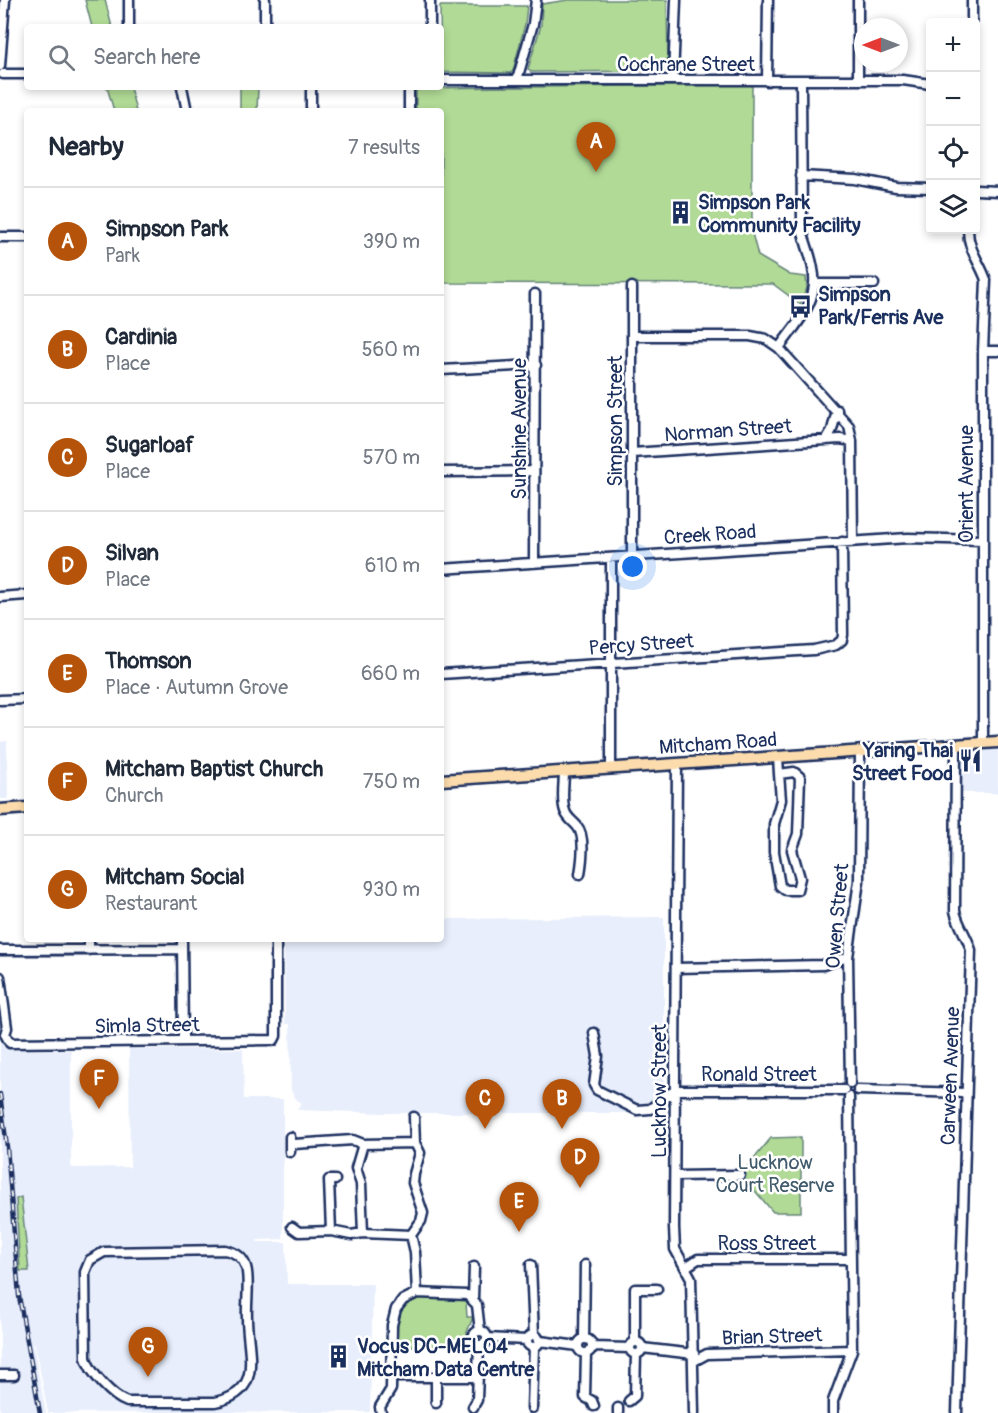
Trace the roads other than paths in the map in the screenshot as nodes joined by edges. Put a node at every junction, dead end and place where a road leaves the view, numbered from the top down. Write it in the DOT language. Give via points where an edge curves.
graph roads {
  1 [pos="5,0"];
  2 [pos="129,0"];
  3 [pos="265,0"];
  4 [pos="430,0"];
  5 [pos="536,0"];
  6 [pos="676,0"];
  7 [pos="768,0"];
  8 [pos="858,0"];
  9 [pos="972,0"];
  10 [pos="972,18"];
  11 [pos="129,24"];
  12 [pos="265,24"];
  13 [pos="430,24"];
  14 [pos="1,71"];
  15 [pos="24,74"];
  16 [pos="444,80"];
  17 [pos="517,80"];
  18 [pos="673,80"];
  19 [pos="858,80"];
  20 [pos="767,81"];
  21 [pos="801,81"];
  22 [pos="926,83"];
  23 [pos="183,90"];
  24 [pos="311,90"];
  25 [pos="409,90"];
  26 [pos="186,108"];
  27 [pos="311,108"];
  28 [pos="408,108"];
  29 [pos="801,176"];
  30 [pos="926,188"];
  31 [pos="980,190"];
  32 [pos="998,191"];
  33 [pos="968,234"];
  34 [pos="0,237"];
  35 [pos="24,237"];
  36 [pos="815,284"];
  37 [pos="874,284"];
  38 [pos="632,287"];
  39 [pos="535,294"];
  40 [pos="632,336"];
  41 [pos="779,348"];
  42 [pos="983,351"];
  43 [pos="998,351"];
  44 [pos="536,365"];
  45 [pos="444,370"];
  46 [pos="837,410"];
  47 [pos="826,440"];
  48 [pos="852,441"];
  49 [pos="632,453"];
  50 [pos="534,471"];
  51 [pos="444,472"];
  52 [pos="982,540"];
  53 [pos="853,541"];
  54 [pos="842,542"];
  55 [pos="632,556"];
  56 [pos="611,558"];
  57 [pos="534,563"];
  58 [pos="444,569"];
  59 [pos="24,595"];
  60 [pos="0,597"];
  61 [pos="611,663"];
  62 [pos="444,674"];
  63 [pos="24,699"];
  64 [pos="0,700"];
  65 [pos="998,742"];
  66 [pos="983,743"];
  67 [pos="956,745"];
  68 [pos="860,752"];
  69 [pos="778,757"];
  70 [pos="677,764"];
  71 [pos="611,769"];
  72 [pos="564,772"];
  73 [pos="779,774"];
  74 [pos="444,780"];
  75 [pos="24,808"];
  76 [pos="0,810"];
  77 [pos="580,874"];
  78 [pos="89,942"];
  79 [pos="182,942"];
  80 [pos="276,942"];
  81 [pos="0,950"];
  82 [pos="89,950"];
  83 [pos="182,950"];
  84 [pos="848,957"];
  85 [pos="676,968"];
  86 [pos="0,977"];
  87 [pos="6,1020"];
  88 [pos="594,1033"];
  89 [pos="183,1041"];
  90 [pos="20,1043"];
  91 [pos="675,1090"];
  92 [pos="848,1090"];
  93 [pos="966,1093"];
  94 [pos="414,1117"];
  95 [pos="415,1143"];
  96 [pos="294,1144"];
  97 [pos="363,1144"];
  98 [pos="740,1175"];
  99 [pos="675,1176"];
  100 [pos="335,1180"];
  101 [pos="292,1227"];
  102 [pos="331,1231"];
  103 [pos="363,1233"];
  104 [pos="411,1235"];
  105 [pos="851,1259"];
  106 [pos="531,1265"];
  107 [pos="585,1265"];
  108 [pos="686,1267"];
  109 [pos="474,1268"];
  110 [pos="657,1289"];
  111 [pos="417,1293"];
  112 [pos="472,1299"];
  113 [pos="480,1331"];
  114 [pos="487,1338"];
  115 [pos="534,1341"];
  116 [pos="581,1342"];
  117 [pos="479,1345"];
  118 [pos="636,1348"];
  119 [pos="589,1350"];
  120 [pos="852,1350"];
  121 [pos="694,1358"];
  122 [pos="14,1375"];
  123 [pos="0,1376"];
  124 [pos="393,1377"];
  125 [pos="436,1377"];
  126 [pos="477,1377"];
  127 [pos="629,1401"];
  128 [pos="188,1402"];
  129 [pos="436,1403"];
  130 [pos="594,1406"];
  131 [pos="473,1407"];
  132 [pos="532,1408"];
  133 [pos="380,1410"];
  134 [pos="189,1413"];
  135 [pos="694,1413"];
  136 [pos="833,1413"];
  137 [pos="957,1413"];
  1 -- 14 [label="street"];
  2 -- 11 [label="street"];
  3 -- 12 [label="street"];
  4 -- 13 [label="street"];
  5 -- 17 [label="street"];
  6 -- 18 [label="street"];
  7 -- 20 [label="street"];
  8 -- 19 [label="street"];
  9 -- 10 [label="street"];
  14 -- 15 [label="street"];
  16 -- 17 [label="street, Cochrane Street"];
  17 -- 18 [label="street, Cochrane Street"];
  18 -- 20 [label="street, Cochrane Street"];
  19 -- 21 [label="street, Cochrane Street"];
  19 -- 22 [label="street, Cochrane Street"];
  20 -- 21 [label="street, Cochrane Street"];
  21 -- 29 [label="street"];
  23 -- 26 [label="street"];
  24 -- 27 [label="street"];
  25 -- 28 [label="street"];
  29 -- 30 [label="street"];
  29 -- 36 [label="street" via="802,229"];
  31 -- 32 [label="street"];
  33 -- 42 [label="street, Orient Avenue" via="971,251 986,280"];
  34 -- 35 [label="street"];
  36 -- 37 [label="street"];
  36 -- 41 [label="street" via="809,304"];
  38 -- 40 [label="street, Simpson Street"];
  39 -- 44 [label="street, Sunshine Avenue"];
  40 -- 41 [label="street" via="750,336 766,339"];
  40 -- 49 [label="street, Simpson Street"];
  41 -- 46 [label="street"];
  42 -- 43 [label="street"];
  42 -- 52 [label="street, Orient Avenue"];
  44 -- 45 [label="street"];
  44 -- 50 [label="street, Sunshine Avenue"];
  46 -- 47 [label="street"];
  46 -- 48 [label="street" via="849,426"];
  47 -- 48 [label="street, Norman Street"];
  47 -- 49 [label="street, Norman Street"];
  48 -- 53 [label="street"];
  49 -- 55 [label="street, Simpson Street"];
  50 -- 51 [label="street"];
  50 -- 57 [label="street, Sunshine Avenue"];
  52 -- 53 [label="street, Creek Road"];
  52 -- 66 [label="street, Orient Avenue"];
  53 -- 54 [label="street, Creek Road"];
  54 -- 55 [label="street, Creek Road"];
  54 -- 61 [label="street, Percy Street" via="842,640 836,645 814,650"];
  55 -- 56 [label="street, Creek Road"];
  56 -- 57 [label="street, Creek Road"];
  56 -- 61 [label="street"];
  57 -- 58 [label="street, Creek Road"];
  59 -- 60 [label="street"];
  61 -- 62 [label="street, Percy Street"];
  61 -- 71 [label="street"];
  63 -- 64 [label="street"];
  65 -- 66 [label="main road, Mitcham Road"];
  66 -- 67 [label="main road, Mitcham Road"];
  67 -- 68 [label="main road, Mitcham Road"];
  67 -- 93 [label="street, Carween Avenue" via="955,911 971,950"];
  68 -- 69 [label="main road, Mitcham Road"];
  68 -- 84 [label="street, Owen Street" via="859,881"];
  69 -- 70 [label="main road, Mitcham Road"];
  69 -- 73 [label="street"];
  70 -- 71 [label="main road, Mitcham Road"];
  70 -- 85 [label="street, Lucknow Street"];
  71 -- 72 [label="main road, Mitcham Road"];
  72 -- 74 [label="main road, Mitcham Road"];
  72 -- 77 [label="street" via="564,811 581,836"];
  73 -- 73 [label="street" via="794,772 800,777 798,834 792,850 799,885 791,891 780,886 774,852 775,814 781,800"];
  75 -- 76 [label="main road"];
  78 -- 82 [label="street"];
  79 -- 83 [label="street"];
  80 -- 89 [label="street, Simla Street" via="274,1040"];
  81 -- 82 [label="street"];
  82 -- 83 [label="street"];
  83 -- 89 [label="street"];
  84 -- 85 [label="street" via="823,965"];
  84 -- 92 [label="street, Owen Street"];
  85 -- 91 [label="street, Lucknow Street"];
  86 -- 87 [label="street"];
  87 -- 90 [label="street" via="13,1039"];
  87 -- 90 [label="street" via="9,1042"];
  88 -- 91 [label="street" via="598,1056 593,1080 597,1090 637,1110 650,1109"];
  89 -- 90 [label="street, Simla Street"];
  91 -- 92 [label="street, Ronald Street"];
  91 -- 99 [label="street, Lucknow Street"];
  92 -- 93 [label="street" via="854,1096 858,1090"];
  92 -- 105 [label="street, Owen Street"];
  93 -- 137 [label="street, Carween Avenue"];
  94 -- 95 [label="street"];
  95 -- 97 [label="street"];
  95 -- 104 [label="street" via="420,1153 413,1183 423,1213"];
  96 -- 97 [label="street" via="353,1140"];
  97 -- 103 [label="street" via="356,1168 361,1184"];
  98 -- 99 [label="street"];
  99 -- 108 [label="street, Lucknow Street" via="675,1249"];
  100 -- 102 [label="street" via="329,1180"];
  101 -- 102 [label="street" via="298,1232"];
  102 -- 103 [label="street"];
  103 -- 104 [label="street"];
  104 -- 111 [label="street"];
  105 -- 108 [label="street, Ross Street" via="698,1259"];
  105 -- 120 [label="street, Owen Street"];
  106 -- 115 [label="street"];
  107 -- 116 [label="street"];
  108 -- 121 [label="street, Lucknow Street" via="691,1278"];
  109 -- 112 [label="street"];
  110 -- 118 [label="street" via="635,1289"];
  111 -- 112 [label="street" via="461,1293"];
  111 -- 124 [label="street" via="403,1300 393,1316"];
  112 -- 113 [label="street" via="477,1305"];
  113 -- 114 [label="street"];
  113 -- 117 [label="street" via="473,1338"];
  114 -- 115 [label="street"];
  114 -- 117 [label="street"];
  115 -- 116 [label="street"];
  115 -- 132 [label="street"];
  116 -- 119 [label="street" via="581,1352"];
  117 -- 126 [label="street"];
  118 -- 119 [label="street"];
  118 -- 121 [label="street"];
  118 -- 127 [label="street" via="634,1396"];
  119 -- 130 [label="street" via="585,1397"];
  120 -- 121 [label="street, Brian Street" via="707,1354"];
  120 -- 136 [label="street, Owen Street" via="833,1401"];
  121 -- 135 [label="street, Lucknow Street"];
  122 -- 123 [label="street"];
  124 -- 125 [label="street"];
  124 -- 133 [label="street"];
  125 -- 126 [label="street"];
  125 -- 129 [label="street"];
  126 -- 131 [label="street" via="477,1400"];
  128 -- 128 [label="street" via="120,1400 88,1365 85,1272 94,1256 115,1251 225,1250 241,1258 246,1271 251,1359 248,1376 238,1391 227,1398"];
  128 -- 134 [label="street"];
}
